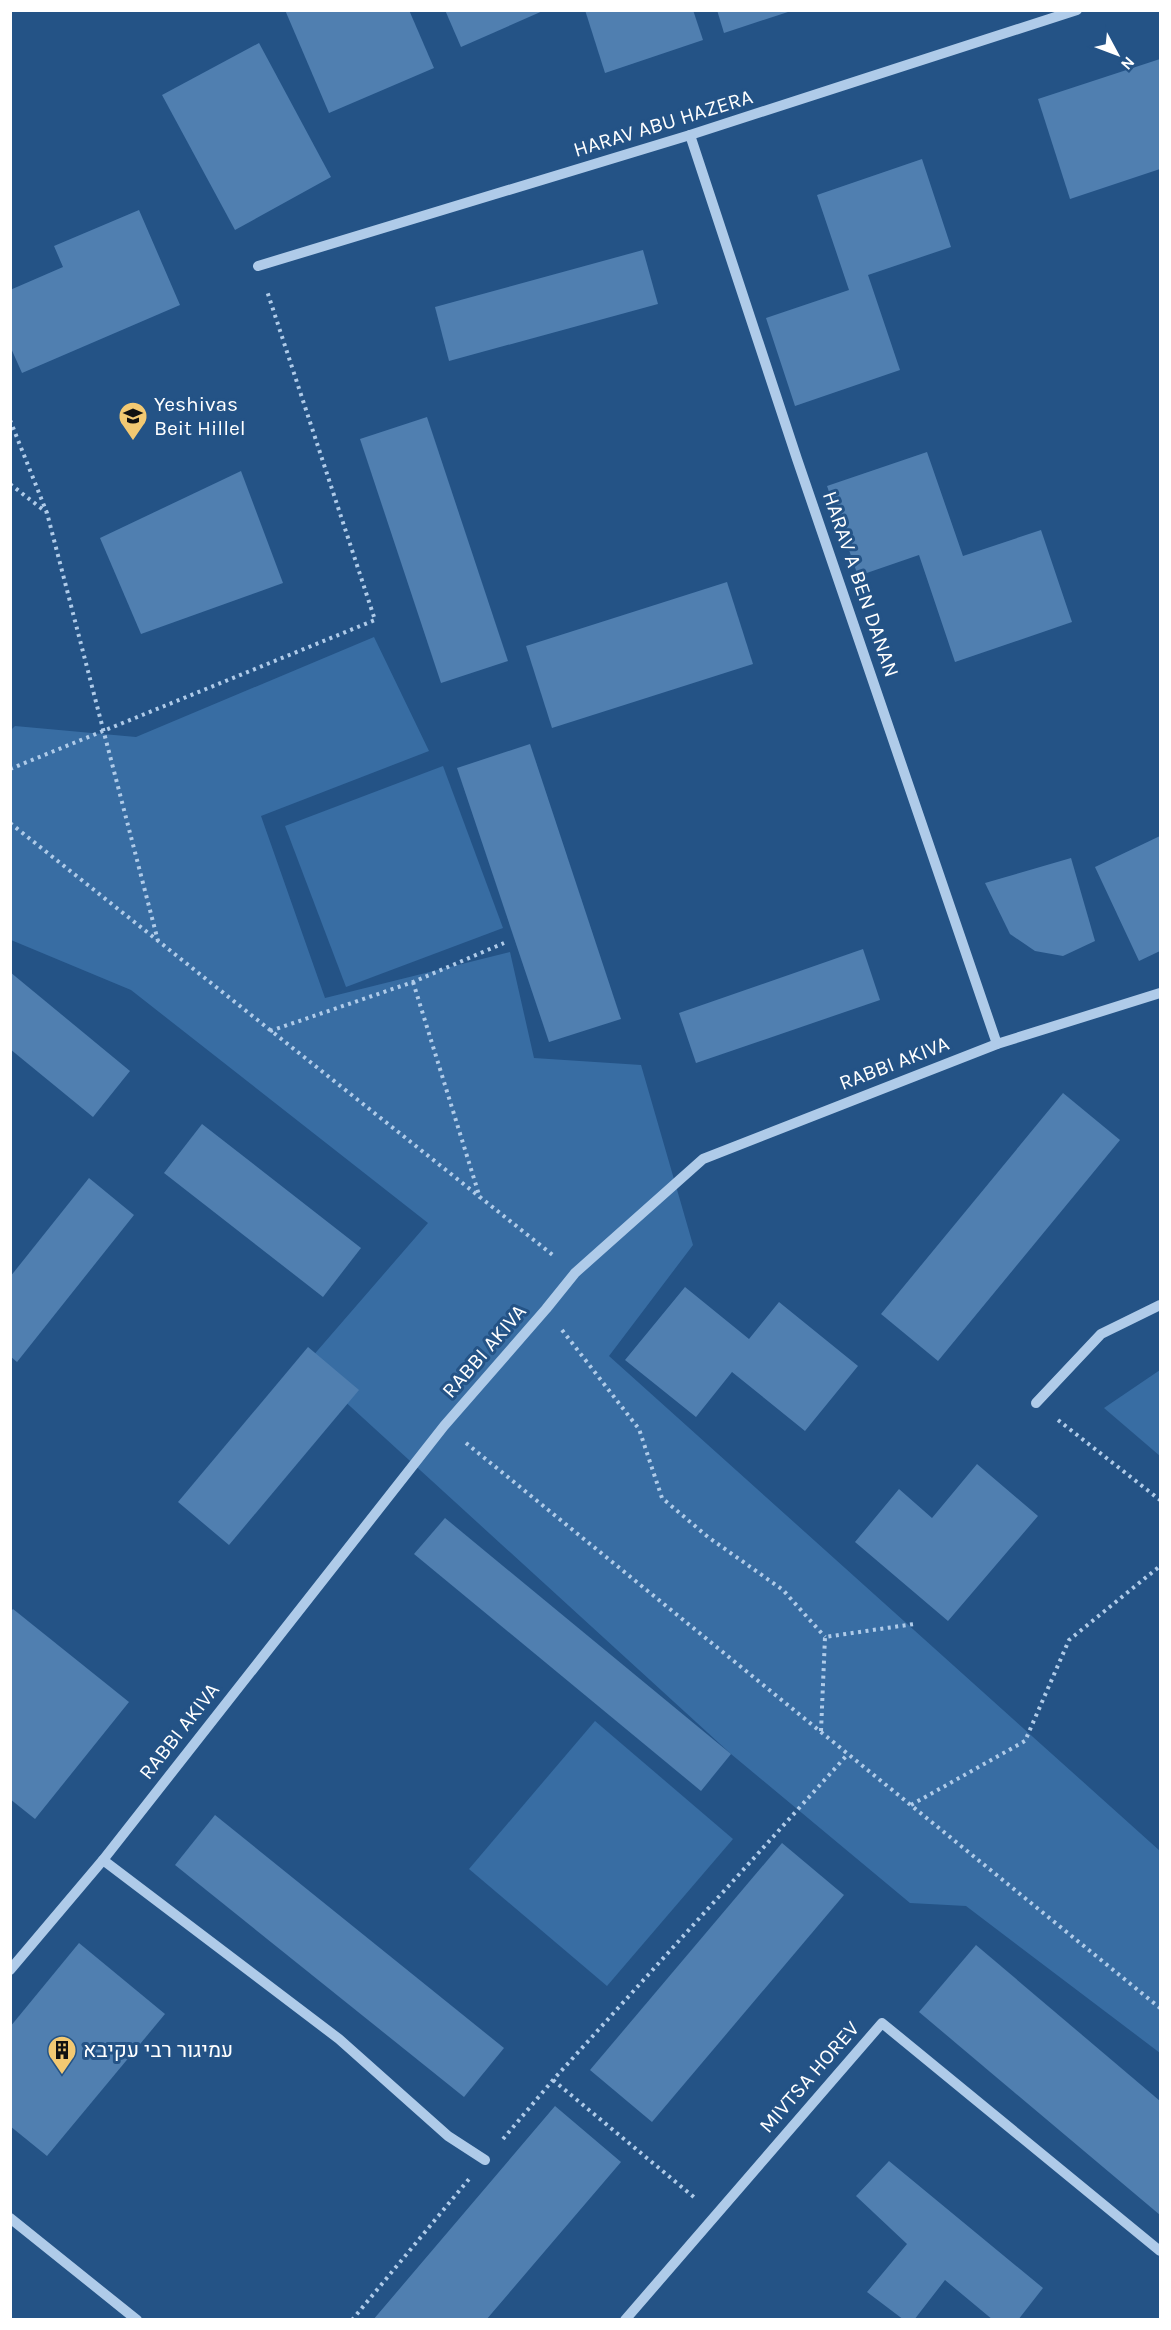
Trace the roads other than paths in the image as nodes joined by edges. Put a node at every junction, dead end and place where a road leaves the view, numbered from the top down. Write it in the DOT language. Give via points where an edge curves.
graph roads {
  1 [pos="1077,10"];
  2 [pos="690,135"];
  3 [pos="258,266"];
  4 [pos="1161,993"];
  5 [pos="997,1044"];
  6 [pos="1161,1305"];
  7 [pos="1036,1403"];
  8 [pos="103,1860"];
  9 [pos="10,1970"];
  10 [pos="485,2160"];
  11 [pos="10,2218"];
  12 [pos="1161,2251"];
  13 [pos="137,2319"];
  14 [pos="625,2319"];
  1 -- 2 [label="street, HARAV ABU HAZERA"];
  2 -- 3 [label="street, HARAV ABU HAZERA"];
  2 -- 5 [label="street, HARAV A BEN DANAN"];
  4 -- 5 [label="street, RABBI AKIVA"];
  5 -- 8 [label="street, RABBI AKIVA" via="703,1159 575,1273 444,1426"];
  6 -- 7 [label="street" via="1101,1334"];
  8 -- 9 [label="street, RABBI AKIVA"];
  8 -- 10 [label="street" via="339,2039 448,2136"];
  11 -- 13 [label="street"];
  12 -- 14 [label="street, MIVTSA HOREV" via="882,2024"];
}
